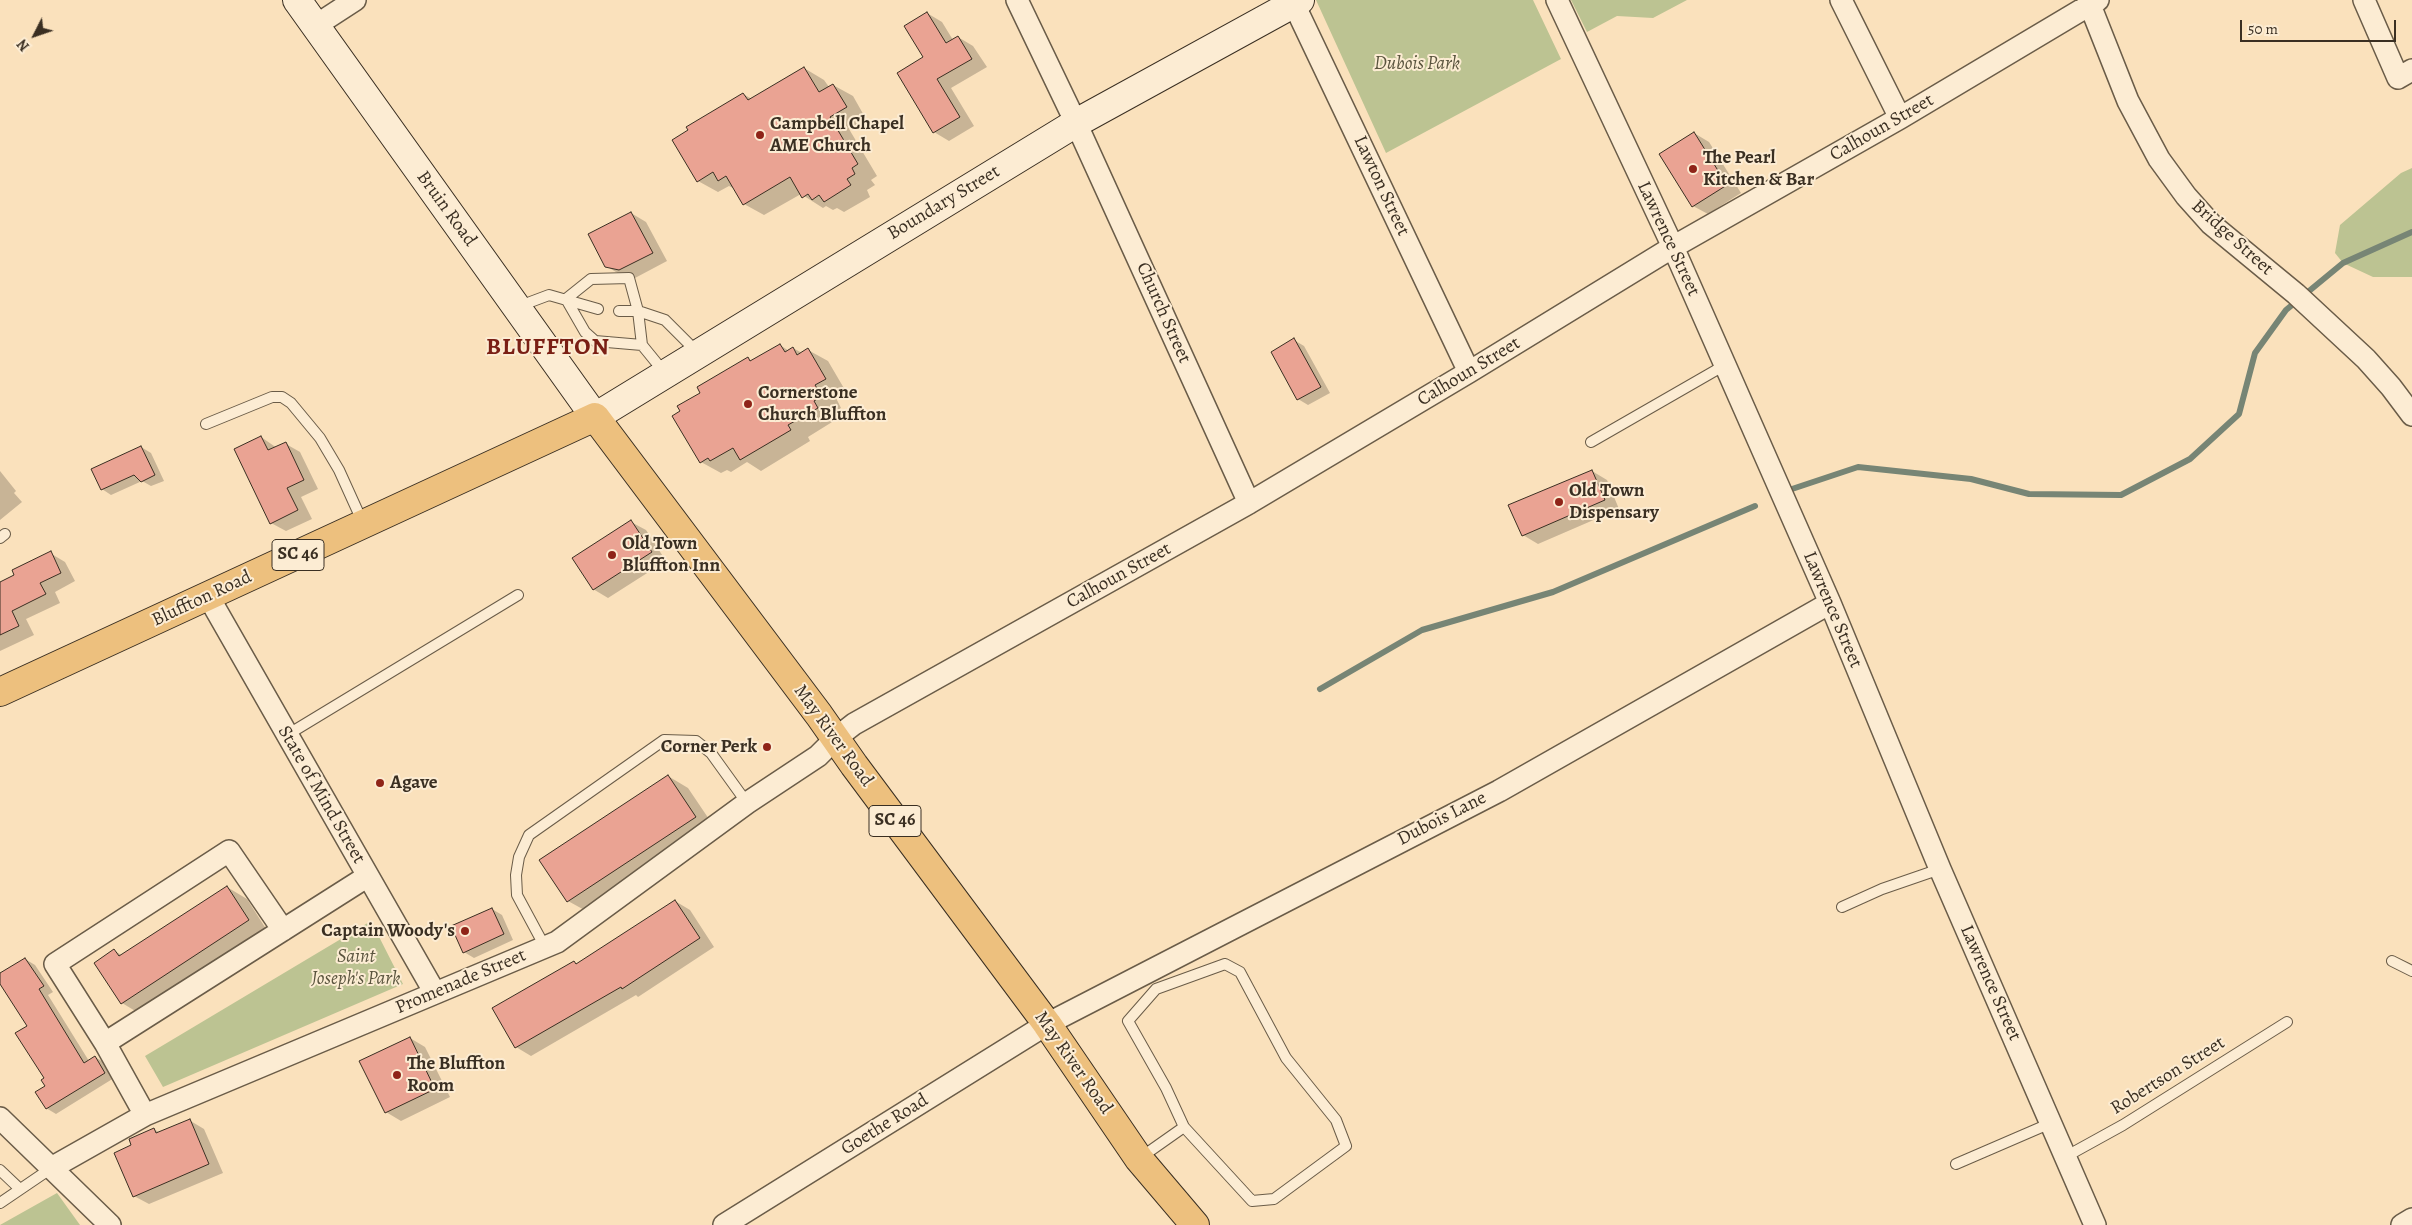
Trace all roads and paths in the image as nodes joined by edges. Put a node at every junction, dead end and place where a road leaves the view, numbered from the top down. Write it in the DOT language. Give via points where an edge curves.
graph roads {
  1 [pos="297,0"];
  2 [pos="355,0"];
  3 [pos="1017,0"];
  4 [pos="1557,0"];
  5 [pos="1841,0"];
  6 [pos="2364,0"];
  7 [pos="1295,1"];
  8 [pos="2092,2"];
  9 [pos="316,26"];
  10 [pos="2412,70"];
  11 [pos="1900,118"];
  12 [pos="1076,123"];
  13 [pos="1673,247"];
  14 [pos="566,299"];
  15 [pos="516,307"];
  16 [pos="598,310"];
  17 [pos="619,311"];
  18 [pos="638,311"];
  19 [pos="642,345"];
  20 [pos="698,353"];
  21 [pos="1725,365"];
  22 [pos="1469,372"];
  23 [pos="666,374"];
  24 [pos="2412,415"];
  25 [pos="595,417"];
  26 [pos="206,424"];
  27 [pos="1592,442"];
  28 [pos="1250,503"];
  29 [pos="364,524"];
  30 [pos="518,595"];
  31 [pos="208,596"];
  32 [pos="1830,603"];
  33 [pos="0,692"];
  34 [pos="287,735"];
  35 [pos="836,738"];
  36 [pos="747,803"];
  37 [pos="1940,869"];
  38 [pos="368,876"];
  39 [pos="1842,908"];
  40 [pos="283,930"];
  41 [pos="545,947"];
  42 [pos="2392,961"];
  43 [pos="2412,971"];
  44 [pos="435,994"];
  45 [pos="2287,1022"];
  46 [pos="1047,1024"];
  47 [pos="105,1043"];
  48 [pos="145,1114"];
  49 [pos="0,1118"];
  50 [pos="2052,1123"];
  51 [pos="1184,1127"];
  52 [pos="2065,1157"];
  53 [pos="1140,1159"];
  54 [pos="1956,1164"];
  55 [pos="53,1167"];
  56 [pos="0,1170"];
  57 [pos="20,1189"];
  58 [pos="0,1202"];
  59 [pos="2412,1219"];
  60 [pos="110,1225"];
  61 [pos="724,1225"];
  62 [pos="1195,1225"];
  63 [pos="2096,1225"];
  64 [pos="2402,1225"];
  1 -- 9 [label="street, Bruin Road"];
  2 -- 9 [label="street"];
  3 -- 12 [label="street, Church Street"];
  4 -- 13 [label="street, Lawrence Street"];
  5 -- 11 [label="street"];
  6 -- 10 [label="street" via="2398,78"];
  7 -- 12 [label="street, Boundary Street"];
  7 -- 22 [label="street, Lawton Street"];
  8 -- 11 [label="street, Calhoun Street"];
  8 -- 24 [label="street, Bridge Street" via="2128,101 2158,159 2186,196 2211,224 2333,327 2385,380"];
  9 -- 15 [label="street, Bruin Road"];
  11 -- 13 [label="street, Calhoun Street"];
  12 -- 20 [label="street, Boundary Street"];
  12 -- 28 [label="street, Church Street"];
  13 -- 21 [label="street, Lawrence Street"];
  13 -- 22 [label="street, Calhoun Street"];
  14 -- 15 [label="lane" via="549,296"];
  14 -- 16 [label="lane"];
  14 -- 18 [label="lane" via="591,279 629,278"];
  14 -- 19 [label="lane" via="585,332 596,341"];
  15 -- 25 [label="street, Bruin Road"];
  17 -- 18 [label="lane"];
  18 -- 19 [label="lane"];
  18 -- 20 [label="lane" via="665,320"];
  19 -- 23 [label="lane"];
  20 -- 23 [label="street, Boundary Street"];
  21 -- 27 [label="lane"];
  21 -- 32 [label="street, Lawrence Street"];
  22 -- 28 [label="street, Calhoun Street"];
  23 -- 25 [label="street, Boundary Street"];
  25 -- 29 [label="main road, Bluffton Road / SC 46"];
  25 -- 35 [label="main road, May River Road / SC 46"];
  26 -- 29 [label="lane" via="272,397 291,402 330,454"];
  28 -- 35 [label="street, Calhoun Street"];
  29 -- 31 [label="main road, Bluffton Road / SC 46"];
  30 -- 34 [label="lane"];
  31 -- 33 [label="main road, Bluffton Road / SC 46"];
  31 -- 34 [label="street, State of Mind Street"];
  32 -- 37 [label="street, Lawrence Street"];
  32 -- 46 [label="street, Dubois Lane" via="1499,790"];
  34 -- 38 [label="street, State of Mind Street"];
  35 -- 36 [label="street, Promenade Street" via="818,756"];
  35 -- 46 [label="main road, May River Road / SC 46"];
  36 -- 41 [label="street, Promenade Street" via="557,942"];
  36 -- 41 [label="lane" via="710,753 696,740 664,740 529,835 519,857 517,895"];
  37 -- 39 [label="lane" via="1882,889"];
  37 -- 50 [label="street, Lawrence Street"];
  38 -- 40 [label="street"];
  38 -- 44 [label="street, State of Mind Street"];
  40 -- 47 [label="street"];
  40 -- 47 [label="street" via="229,851 55,964"];
  41 -- 44 [label="street, Promenade Street"];
  42 -- 43 [label="lane"];
  44 -- 48 [label="street, Promenade Street"];
  45 -- 52 [label="lane, Robertson Street" via="2123,1125"];
  46 -- 53 [label="main road, May River Road / SC 46"];
  46 -- 61 [label="street, Goethe Road"];
  47 -- 48 [label="street"];
  48 -- 55 [label="street, Promenade Street"];
  49 -- 55 [label="street"];
  50 -- 52 [label="street, Lawrence Street"];
  50 -- 54 [label="lane"];
  51 -- 51 [label="lane" via="1252,1201 1274,1200 1346,1146 1336,1120 1286,1058 1240,972 1225,964 1156,989 1128,1021"];
  51 -- 53 [label="lane"];
  52 -- 63 [label="street, Lawrence Street"];
  53 -- 62 [label="main road, May River Road / SC 46"];
  55 -- 57 [label="lane"];
  55 -- 60 [label="street"];
  56 -- 57 [label="lane"];
  57 -- 58 [label="lane"];
  59 -- 64 [label="street"];
}
